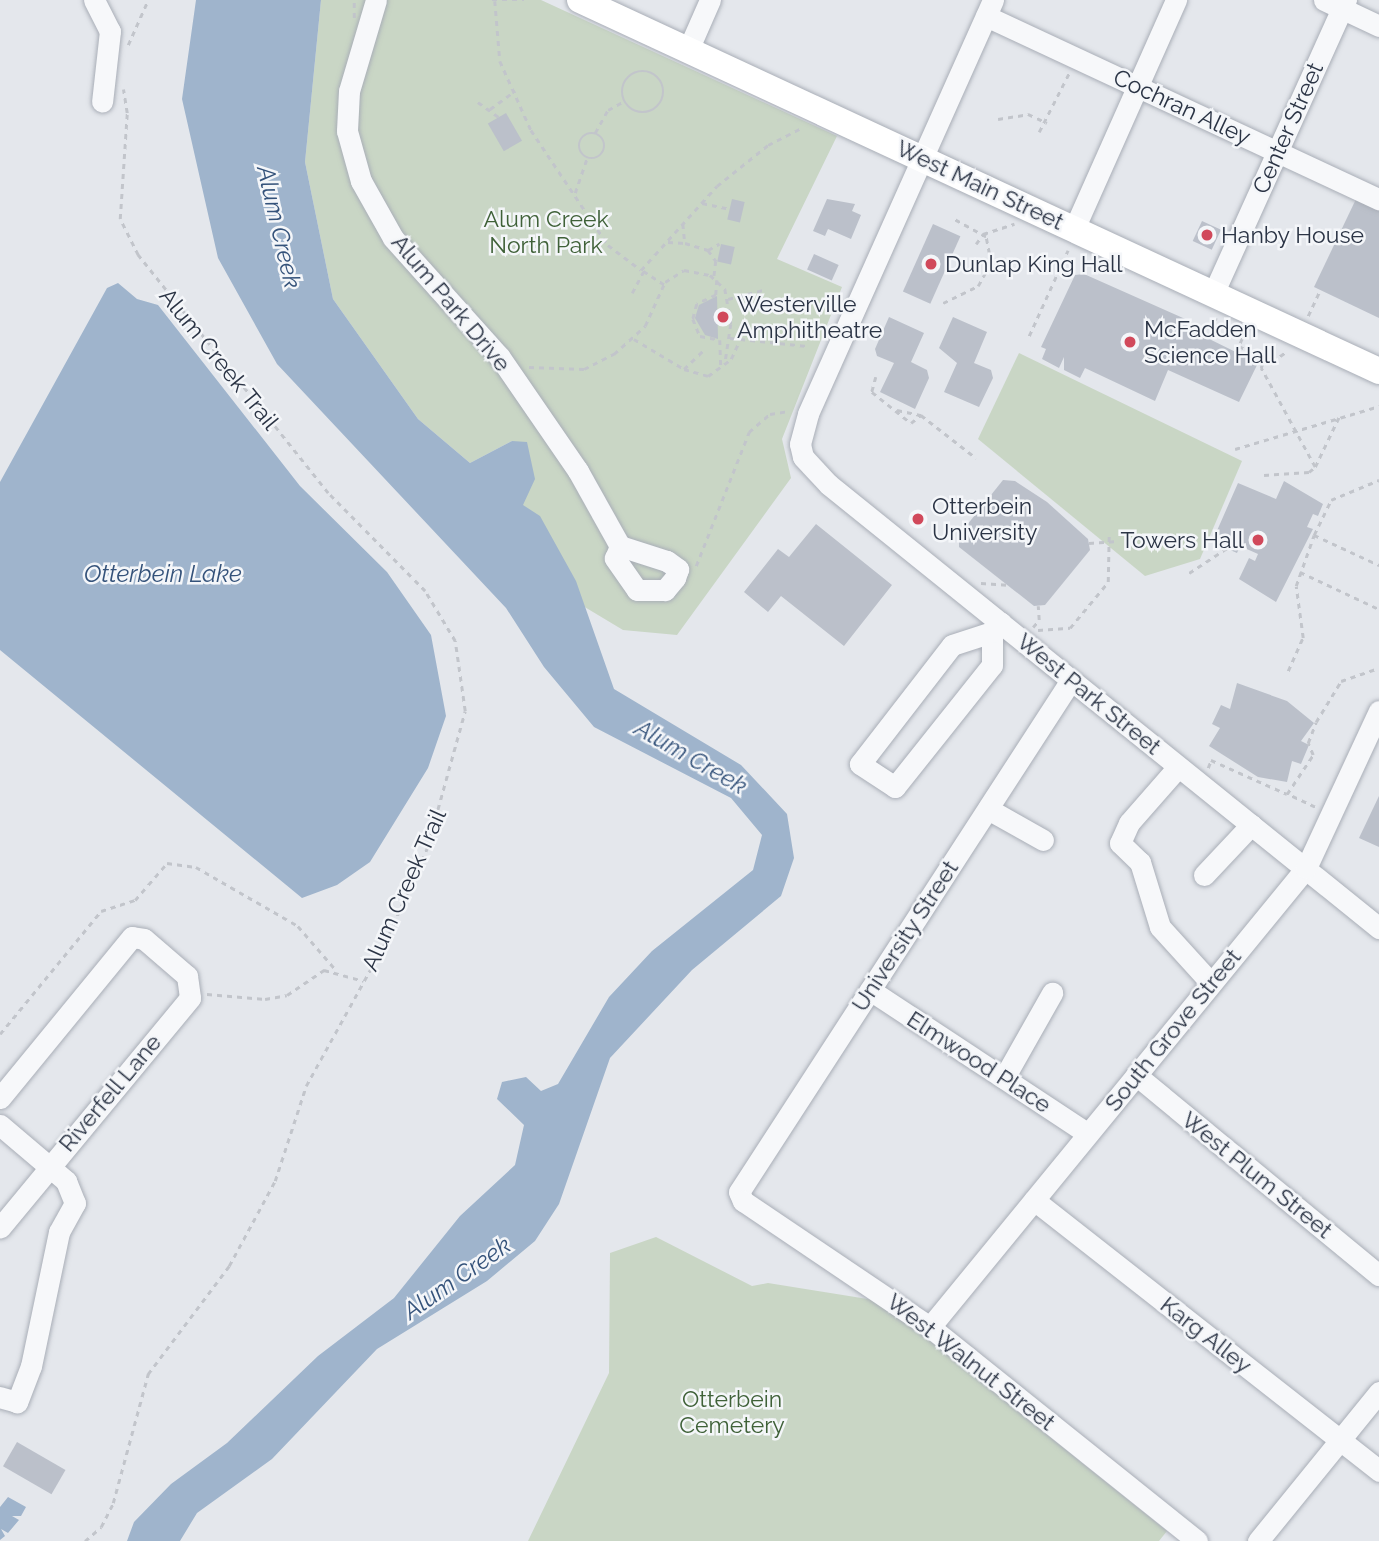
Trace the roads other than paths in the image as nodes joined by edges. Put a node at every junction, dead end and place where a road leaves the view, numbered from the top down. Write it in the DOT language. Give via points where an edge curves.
graph roads {
  1 [pos="94,0"];
  2 [pos="376,0"];
  3 [pos="580,0"];
  4 [pos="710,0"];
  5 [pos="1176,0"];
  6 [pos="1338,3"];
  7 [pos="989,8"];
  8 [pos="1379,26"];
  9 [pos="688,50"];
  10 [pos="1135,85"];
  11 [pos="103,102"];
  12 [pos="1278,152"];
  13 [pos="922,158"];
  14 [pos="1379,199"];
  15 [pos="1073,235"];
  16 [pos="1216,302"];
  17 [pos="1379,371"];
  18 [pos="620,546"];
  19 [pos="997,628"];
  20 [pos="1071,680"];
  21 [pos="1379,711"];
  22 [pos="1178,766"];
  23 [pos="988,809"];
  24 [pos="1251,825"];
  25 [pos="1043,840"];
  26 [pos="1306,868"];
  27 [pos="1204,875"];
  28 [pos="1379,928"];
  29 [pos="1211,984"];
  30 [pos="870,990"];
  31 [pos="1052,993"];
  32 [pos="1136,1075"];
  33 [pos="1004,1078"];
  34 [pos="0,1098"];
  35 [pos="0,1125"];
  36 [pos="1088,1134"];
  37 [pos="50,1165"];
  38 [pos="739,1192"];
  39 [pos="1034,1200"];
  40 [pos="0,1228"];
  41 [pos="1379,1275"];
  42 [pos="930,1327"];
  43 [pos="1379,1392"];
  44 [pos="0,1397"];
  45 [pos="1340,1440"];
  46 [pos="1379,1471"];
  47 [pos="1187,1538"];
  48 [pos="1258,1541"];
  1 -- 11 [label="street" via="110,31"];
  2 -- 18 [label="street, Alum Park Drive" via="349,91 347,131 361,181 393,238 505,364 578,471"];
  3 -- 9 [label="main road, West Main Street"];
  4 -- 9 [label="street"];
  5 -- 10 [label="street"];
  6 -- 8 [label="street"];
  6 -- 12 [label="street, Center Street"];
  7 -- 10 [label="street, Cochran Alley" via="1076,58"];
  7 -- 13 [label="street"];
  9 -- 13 [label="main road, West Main Street"];
  10 -- 12 [label="street, Cochran Alley"];
  10 -- 15 [label="street"];
  12 -- 14 [label="street, Cochran Alley"];
  12 -- 16 [label="street, Center Street"];
  13 -- 15 [label="main road, West Main Street"];
  13 -- 19 [label="street, West Park Street" via="808,414 800,444 803,457 828,484"];
  15 -- 16 [label="main road, West Main Street"];
  16 -- 17 [label="main road, West Main Street"];
  18 -- 18 [label="street, Alum Park Drive" via="615,558 637,590 665,590 678,569"];
  19 -- 19 [label="street" via="952,645 860,764 895,786 992,664"];
  19 -- 20 [label="street, West Park Street"];
  20 -- 22 [label="street, West Park Street"];
  20 -- 23 [label="street, University Street"];
  21 -- 26 [label="street, South Grove Street"];
  22 -- 24 [label="street, West Park Street"];
  22 -- 29 [label="street" via="1129,823 1120,843 1140,862 1160,927"];
  23 -- 25 [label="street"];
  23 -- 30 [label="street, University Street"];
  24 -- 26 [label="street, West Park Street"];
  24 -- 27 [label="street"];
  26 -- 28 [label="street, West Park Street"];
  26 -- 29 [label="street, South Grove Street"];
  29 -- 32 [label="street, South Grove Street"];
  30 -- 33 [label="street, Elmwood Place"];
  30 -- 38 [label="street, University Street"];
  31 -- 33 [label="street"];
  32 -- 36 [label="street, South Grove Street"];
  32 -- 41 [label="street, West Plum Street"];
  33 -- 36 [label="street, Elmwood Place"];
  34 -- 37 [label="street, Riverfell Lane" via="132,937 144,939 187,976 190,998"];
  35 -- 37 [label="street"];
  36 -- 39 [label="street, South Grove Street"];
  37 -- 40 [label="street, Riverfell Lane"];
  37 -- 44 [label="street" via="74,1189 75,1203 59,1232 31,1366 17,1402"];
  38 -- 42 [label="street, West Walnut Street" via="743,1201"];
  39 -- 42 [label="street, South Grove Street"];
  39 -- 45 [label="street, Karg Alley"];
  42 -- 47 [label="street, West Walnut Street"];
  43 -- 45 [label="street"];
  45 -- 46 [label="street, Karg Alley"];
  45 -- 48 [label="street"];
}
